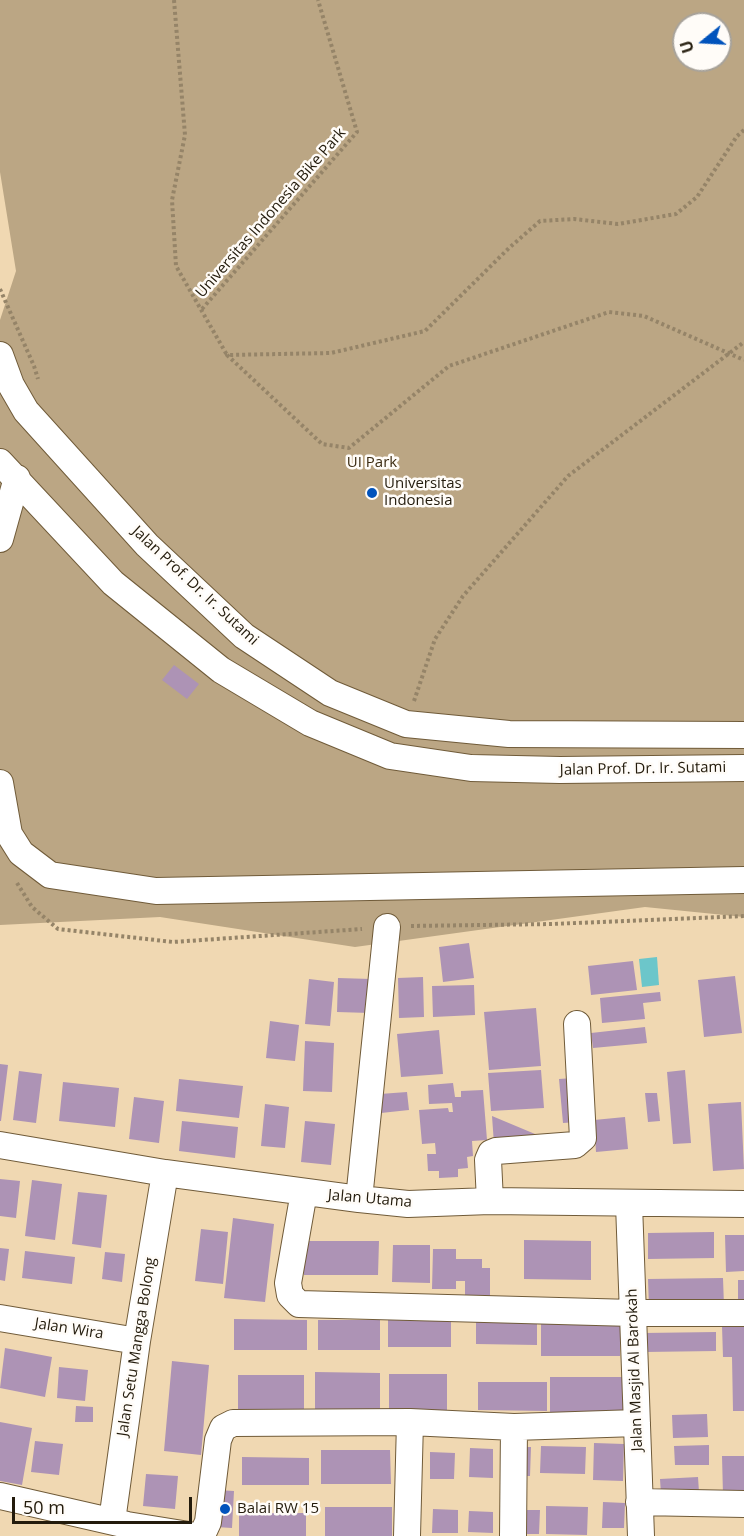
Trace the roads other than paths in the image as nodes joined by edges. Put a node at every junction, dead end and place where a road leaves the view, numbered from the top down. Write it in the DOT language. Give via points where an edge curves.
graph roads {
  1 [pos="1,361"];
  2 [pos="8,470"];
  3 [pos="0,539"];
  4 [pos="744,735"];
  5 [pos="744,768"];
  6 [pos="0,783"];
  7 [pos="744,880"];
  8 [pos="387,927"];
  9 [pos="577,1023"];
  10 [pos="0,1145"];
  11 [pos="165,1173"];
  12 [pos="304,1192"];
  13 [pos="359,1199"];
  14 [pos="490,1201"];
  15 [pos="629,1204"];
  16 [pos="744,1204"];
  17 [pos="744,1312"];
  18 [pos="633,1313"];
  19 [pos="0,1318"];
  20 [pos="137,1341"];
  21 [pos="410,1422"];
  22 [pos="638,1423"];
  23 [pos="514,1427"];
  24 [pos="0,1496"];
  25 [pos="639,1502"];
  26 [pos="744,1504"];
  27 [pos="124,1528"];
  28 [pos="200,1535"];
  29 [pos="407,1536"];
  30 [pos="513,1536"];
  31 [pos="641,1536"];
  1 -- 4 [label="street, Jalan Prof. Dr. Ir. Sutami" via="26,411 147,545 244,636 330,693 406,724 509,734"];
  2 -- 3 [label="street"];
  2 -- 5 [label="street, Jalan Prof. Dr. Ir. Sutami" via="113,583 221,670 310,723 390,756 471,768"];
  6 -- 7 [label="street" via="9,834 21,853 50,875 156,891"];
  8 -- 13 [label="street"];
  9 -- 14 [label="street" via="584,1138 575,1145 491,1154"];
  10 -- 11 [label="street, Jalan Utama"];
  11 -- 12 [label="street, Jalan Utama"];
  11 -- 20 [label="street, Jalan Setu Mangga Bolong"];
  12 -- 13 [label="street, Jalan Utama"];
  12 -- 18 [label="street" via="288,1283 290,1295 299,1304"];
  13 -- 14 [label="street, Jalan Utama" via="408,1204"];
  14 -- 15 [label="street, Jalan Utama"];
  15 -- 16 [label="street, Jalan Utama"];
  15 -- 18 [label="street, Jalan Masjid Al Barokah"];
  17 -- 18 [label="street"];
  18 -- 22 [label="street, Jalan Masjid Al Barokah"];
  19 -- 20 [label="street, Jalan Wira"];
  20 -- 27 [label="street, Jalan Setu Mangga Bolong"];
  21 -- 23 [label="street"];
  21 -- 28 [label="street" via="233,1423 224,1428 218,1440 208,1522"];
  21 -- 29 [label="street"];
  22 -- 23 [label="street"];
  22 -- 25 [label="street, Jalan Masjid Al Barokah"];
  23 -- 30 [label="street"];
  24 -- 27 [label="street"];
  25 -- 26 [label="street"];
  25 -- 31 [label="street, Jalan Masjid Al Barokah"];
  27 -- 28 [label="street"];
}
